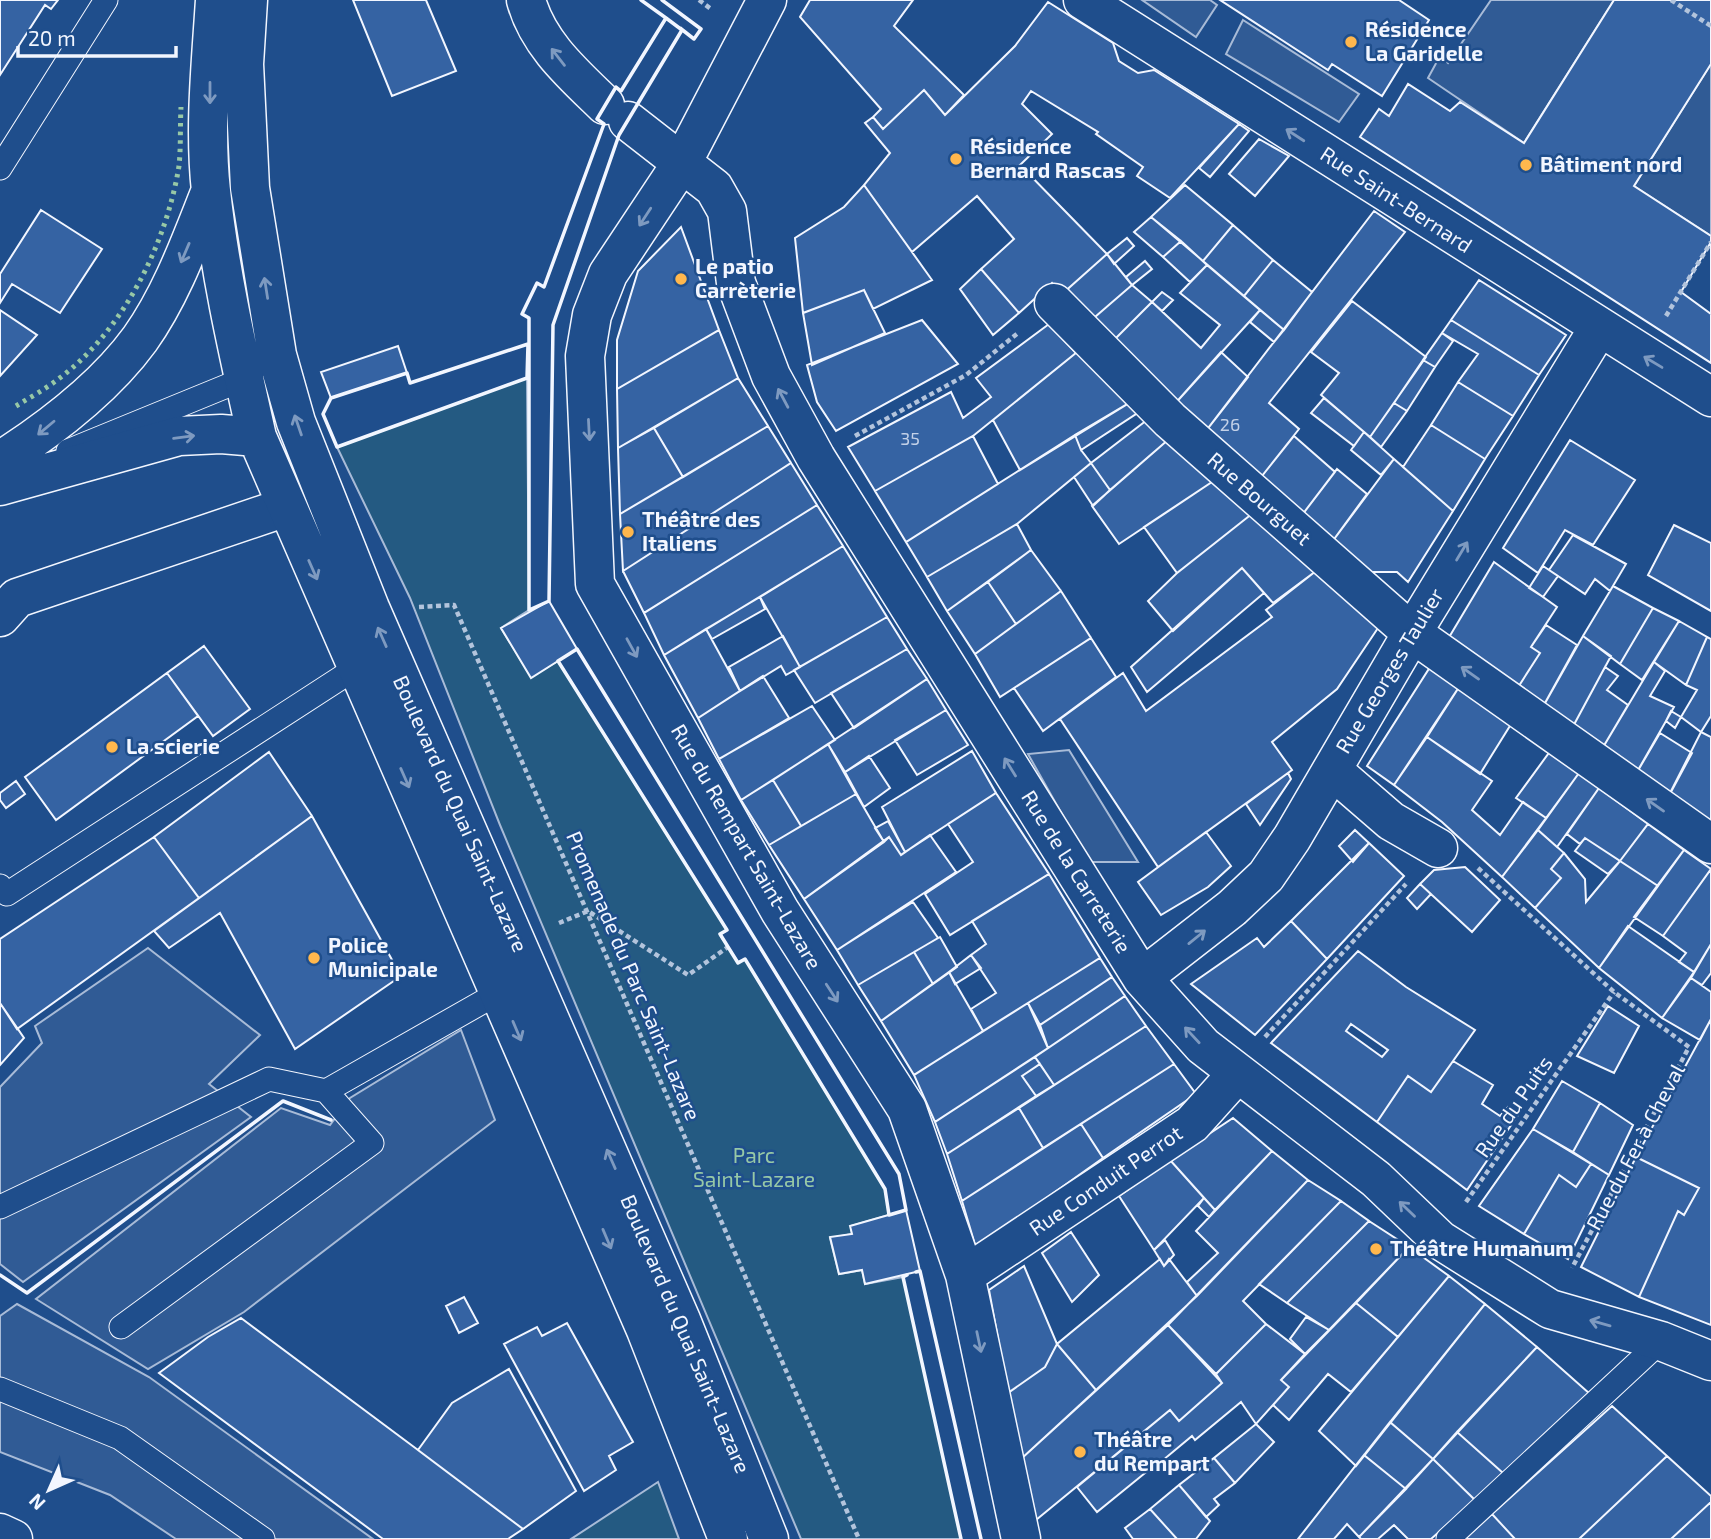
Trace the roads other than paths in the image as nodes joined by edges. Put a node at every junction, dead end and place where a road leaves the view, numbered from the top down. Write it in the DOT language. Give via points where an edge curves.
graph roads {
  1 [pos="106,0"];
  2 [pos="215,0"];
  3 [pos="248,0"];
  4 [pos="526,0"];
  5 [pos="1083,0"];
  6 [pos="757,16"];
  7 [pos="683,161"];
  8 [pos="0,168"];
  9 [pos="211,190"];
  10 [pos="1054,303"];
  11 [pos="1598,329"];
  12 [pos="277,355"];
  13 [pos="244,379"];
  14 [pos="1711,397"];
  15 [pos="257,437"];
  16 [pos="0,461"];
  17 [pos="0,478"];
  18 [pos="0,486"];
  19 [pos="286,507"];
  20 [pos="0,617"];
  21 [pos="1412,633"];
  22 [pos="356,668"];
  23 [pos="1332,769"];
  24 [pos="1711,844"];
  25 [pos="1438,848"];
  26 [pos="0,886"];
  27 [pos="1142,978"];
  28 [pos="500,992"];
  29 [pos="1236,1075"];
  30 [pos="326,1091"];
  31 [pos="0,1207"];
  32 [pos="965,1275"];
  33 [pos="121,1327"];
  34 [pos="1661,1341"];
  35 [pos="1711,1362"];
  36 [pos="0,1389"];
  37 [pos="0,1533"];
  38 [pos="13,1539"];
  39 [pos="263,1539"];
  40 [pos="729,1539"];
  41 [pos="769,1539"];
  42 [pos="1021,1539"];
  43 [pos="1448,1539"];
  1 -- 8 [label="lane"];
  2 -- 9 [label="street, Boulevard du Quai Saint-Lazare, one-way" via="209,87"];
  12 -- 3 [label="street, Boulevard du Quai Saint-Lazare, one-way" via="250,188 244,64"];
  7 -- 4 [label="street, Rue de la Carreterie, one-way" via="616,113 563,64 532,22"];
  11 -- 5 [label="street, Rue Saint-Bernard, one-way"];
  6 -- 7 [label="street, Rue du Rempart Saint-Lazare"];
  27 -- 7 [label="street, Rue de la Carreterie, one-way" via="816,458 771,376 736,283 727,211 714,188"];
  7 -- 32 [label="street, Rue du Rempart Saint-Lazare, one-way" via="608,274 592,315 585,356 596,584 780,911 907,1109"];
  9 -- 13 [label="street, Boulevard du Quai Saint-Lazare"];
  9 -- 16 [label="street, one-way" via="164,299 140,339 106,377"];
  10 -- 21 [label="street, Rue Bourguet" via="1170,420"];
  14 -- 11 [label="street, Rue Saint-Bernard, one-way"];
  21 -- 11 [label="street, Rue Georges Taulier, one-way"];
  12 -- 13 [label="lane"];
  41 -- 12 [label="street, Boulevard du Quai Saint-Lazare, one-way" via="676,1307 365,596 296,422"];
  13 -- 15 [label="street, Boulevard du Quai Saint-Lazare"];
  13 -- 17 [label="lane"];
  18 -- 15 [label="street, one-way" via="179,436"];
  15 -- 19 [label="street, Boulevard du Quai Saint-Lazare"];
  19 -- 20 [label="street" via="18,598"];
  19 -- 22 [label="street, Boulevard du Quai Saint-Lazare, one-way"];
  21 -- 23 [label="street, Rue Georges Taulier"];
  24 -- 21 [label="street, Rue Bourguet, one-way"];
  22 -- 26 [label="lane" via="7,894"];
  22 -- 28 [label="street, Boulevard du Quai Saint-Lazare, one-way"];
  23 -- 25 [label="street" via="1391,821"];
  27 -- 23 [label="street, Rue Georges Taulier, one-way" via="1233,908 1265,876"];
  29 -- 27 [label="street, Rue de la Carreterie, one-way" via="1203,1046"];
  28 -- 30 [label="lane"];
  28 -- 40 [label="street, Boulevard du Quai Saint-Lazare, one-way" via="646,1330"];
  29 -- 32 [label="street, Rue Conduit Perrot" via="1192,1124"];
  34 -- 29 [label="street, Rue de la Carreterie, one-way" via="1550,1308 1440,1240 1376,1179"];
  30 -- 31 [label="lane" via="269,1079"];
  30 -- 33 [label="lane" via="372,1143"];
  32 -- 42 [label="street, Rue du Rempart Saint-Lazare, one-way"];
  34 -- 35 [label="street, Rue de la Carreterie"];
  34 -- 43 [label="lane"];
  36 -- 39 [label="lane" via="120,1438"];
  37 -- 38 [label="street"];
}
